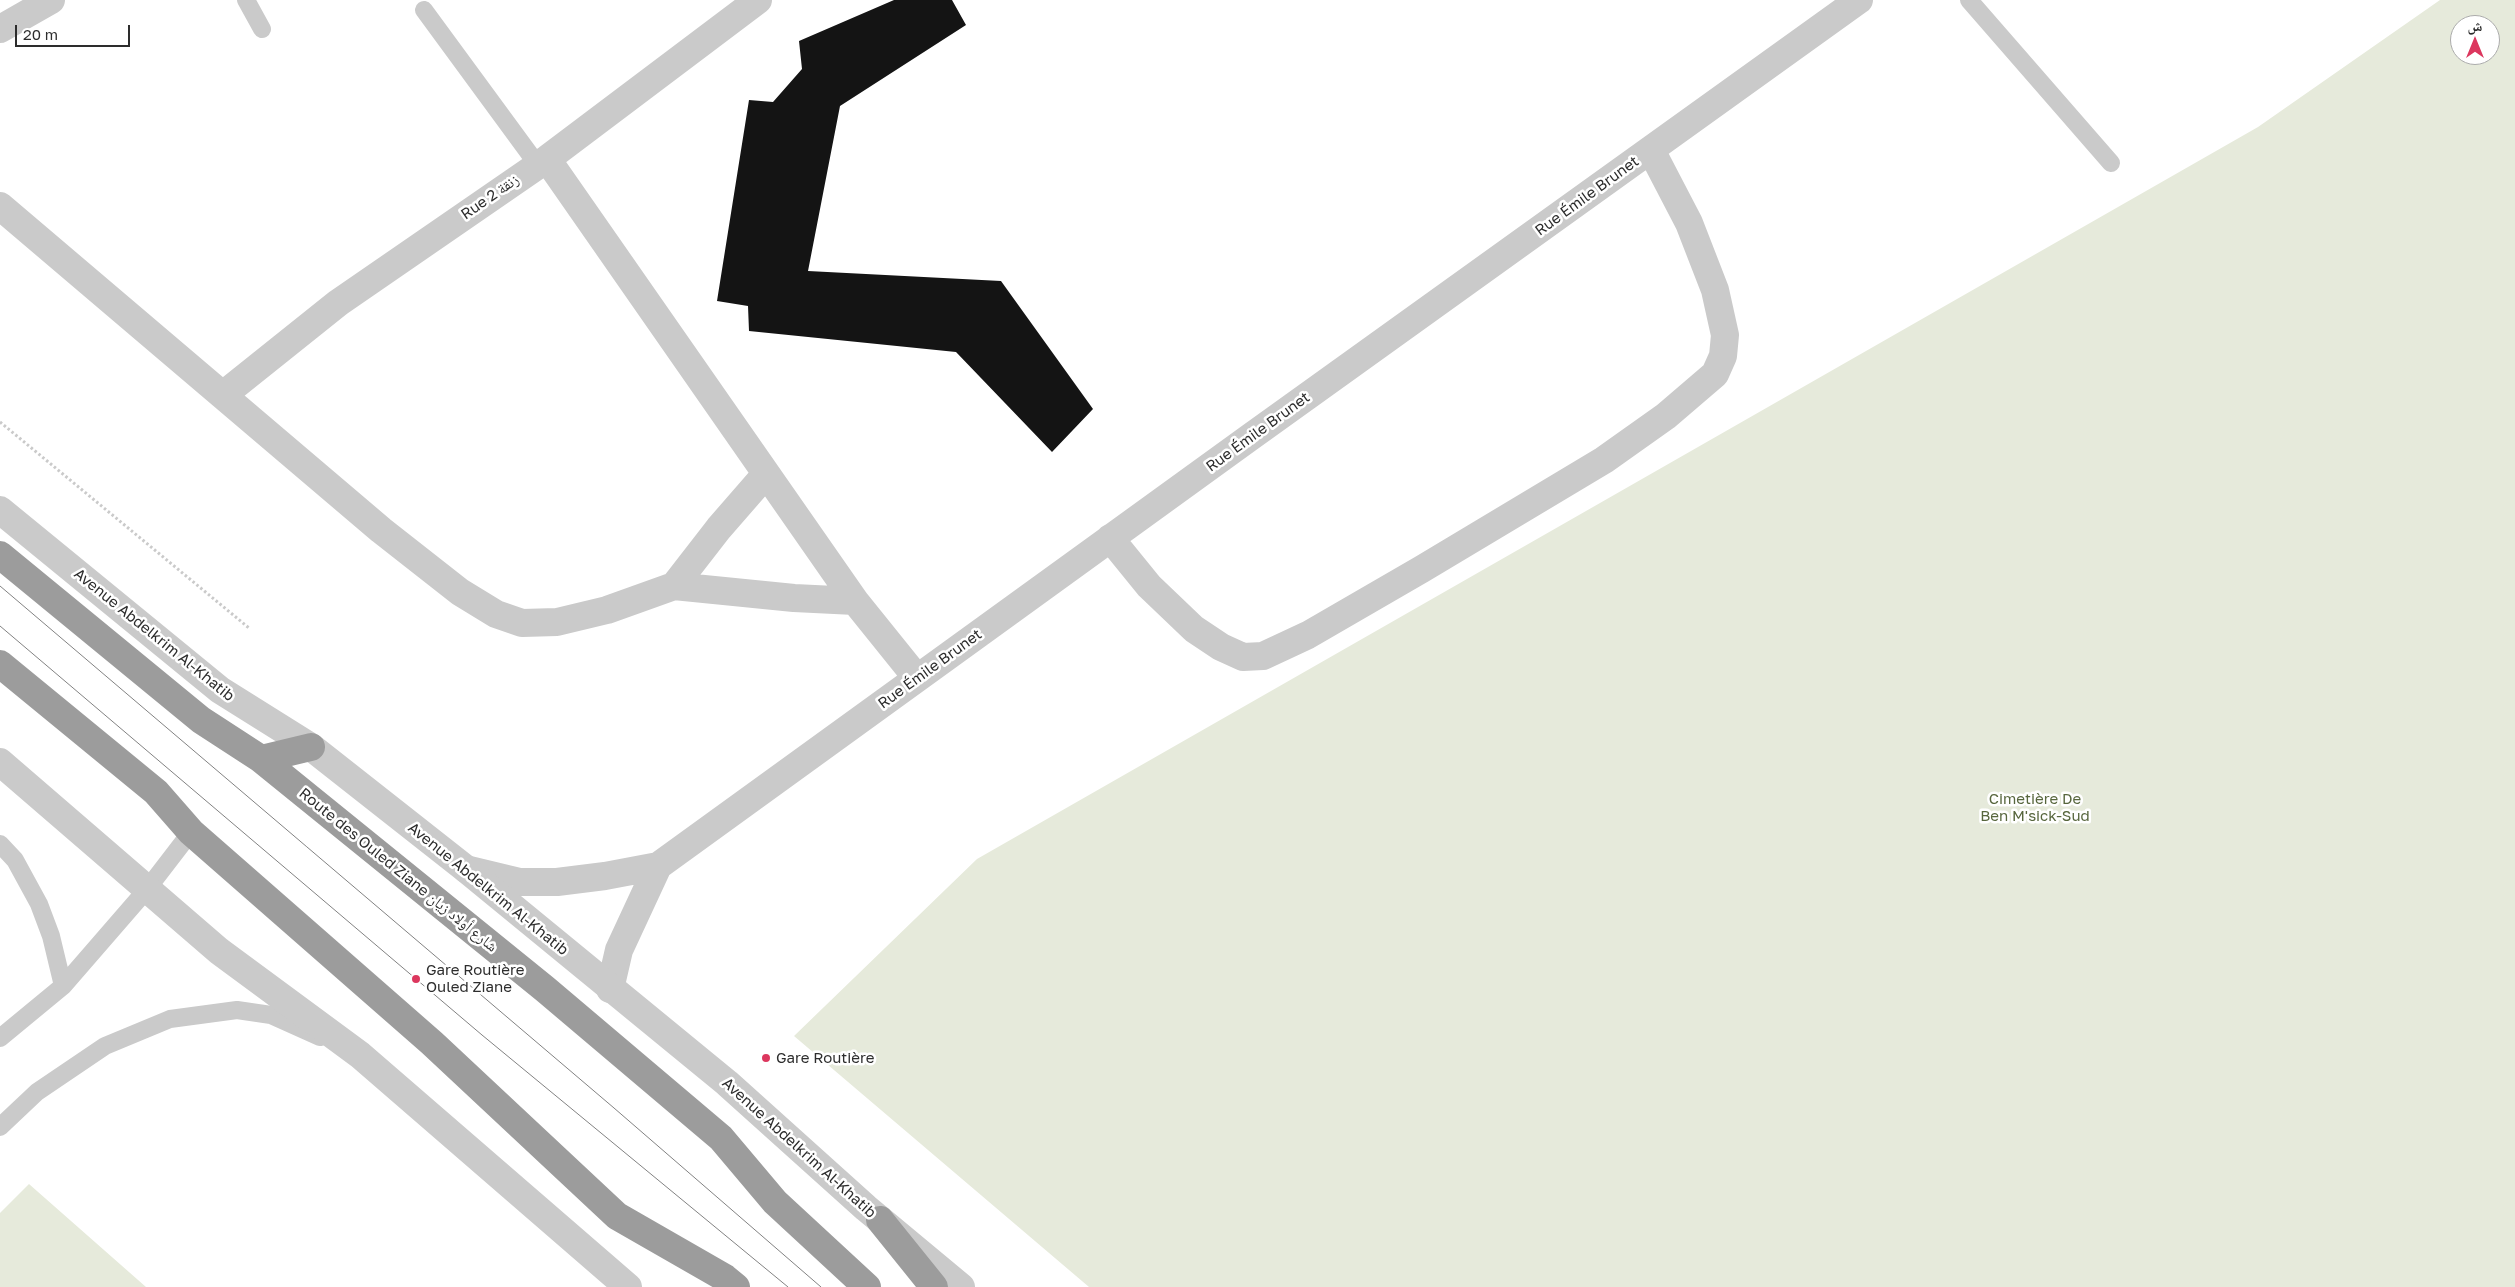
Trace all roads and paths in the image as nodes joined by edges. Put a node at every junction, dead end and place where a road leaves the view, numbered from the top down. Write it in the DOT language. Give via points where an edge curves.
graph roads {
  1 [pos="51,0"];
  2 [pos="246,0"];
  3 [pos="1859,0"];
  4 [pos="1969,0"];
  5 [pos="754,1"];
  6 [pos="424,10"];
  7 [pos="0,28"];
  8 [pos="262,29"];
  9 [pos="1651,150"];
  10 [pos="542,161"];
  11 [pos="2111,162"];
  12 [pos="0,206"];
  13 [pos="223,395"];
  14 [pos="1,424"];
  15 [pos="766,474"];
  16 [pos="0,510"];
  17 [pos="1110,538"];
  18 [pos="0,555"];
  19 [pos="674,586"];
  20 [pos="855,601"];
  21 [pos="249,628"];
  22 [pos="0,664"];
  23 [pos="917,678"];
  24 [pos="311,747"];
  25 [pos="261,759"];
  26 [pos="0,762"];
  27 [pos="191,832"];
  28 [pos="0,844"];
  29 [pos="658,866"];
  30 [pos="466,869"];
  31 [pos="148,888"];
  32 [pos="62,986"];
  33 [pos="610,989"];
  34 [pos="0,1038"];
  35 [pos="360,1055"];
  36 [pos="0,1127"];
  37 [pos="880,1220"];
  38 [pos="628,1287"];
  39 [pos="736,1287"];
  40 [pos="867,1287"];
  41 [pos="934,1287"];
  42 [pos="961,1287"];
  1 -- 7 [label="street"];
  2 -- 8 [label="lane"];
  3 -- 9 [label="street, Rue Émile Brunet"];
  4 -- 11 [label="lane"];
  5 -- 10 [label="street, Rue 2 زنقة"];
  6 -- 10 [label="lane"];
  9 -- 17 [label="street, Rue Émile Brunet"];
  9 -- 17 [label="street" via="1689,223 1716,290 1725,335 1723,356 1715,374 1666,416 1604,460 1422,569 1308,635 1263,656 1243,657 1194,629 1149,586"];
  10 -- 13 [label="street, Rue 2 زنقة" via="338,303"];
  10 -- 15 [label="street"];
  12 -- 13 [label="street"];
  13 -- 19 [label="street" via="381,530 460,592 496,614 522,623 557,622 607,610"];
  14 -- 21 [label="path"];
  15 -- 19 [label="street"];
  15 -- 20 [label="street"];
  16 -- 24 [label="street, Avenue Abdelkrim Al-Khatib" via="220,690"];
  17 -- 23 [label="street, Rue Émile Brunet"];
  18 -- 25 [label="highway, Route des Ouled Ziane شارع أولاد زيان" via="201,720"];
  19 -- 20 [label="street"];
  20 -- 23 [label="street"];
  22 -- 27 [label="highway" via="156,792"];
  23 -- 29 [label="street, Rue Émile Brunet"];
  24 -- 25 [label="highway"];
  24 -- 30 [label="street, Avenue Abdelkrim Al-Khatib"];
  25 -- 40 [label="highway, Route des Ouled Ziane شارع أولاد زيان" via="545,989 722,1138 775,1202"];
  26 -- 31 [label="street"];
  27 -- 31 [label="lane"];
  27 -- 39 [label="highway" via="432,1042 617,1216"];
  28 -- 32 [label="lane" via="15,860 39,904 51,936"];
  29 -- 30 [label="street, Rue Émile Brunet" via="557,882 520,882"];
  29 -- 33 [label="street, Rue Émile Brunet" via="619,950"];
  30 -- 33 [label="street, Avenue Abdelkrim Al-Khatib"];
  31 -- 32 [label="lane"];
  31 -- 35 [label="street" via="219,951"];
  32 -- 34 [label="lane"];
  33 -- 37 [label="street, Avenue Abdelkrim Al-Khatib" via="727,1083"];
  35 -- 36 [label="lane" via="271,1015 237,1010 170,1020 105,1046 37,1092"];
  35 -- 38 [label="street"];
  37 -- 41 [label="highway"];
  37 -- 42 [label="street, Avenue Abdelkrim Al-Khatib"];
}
